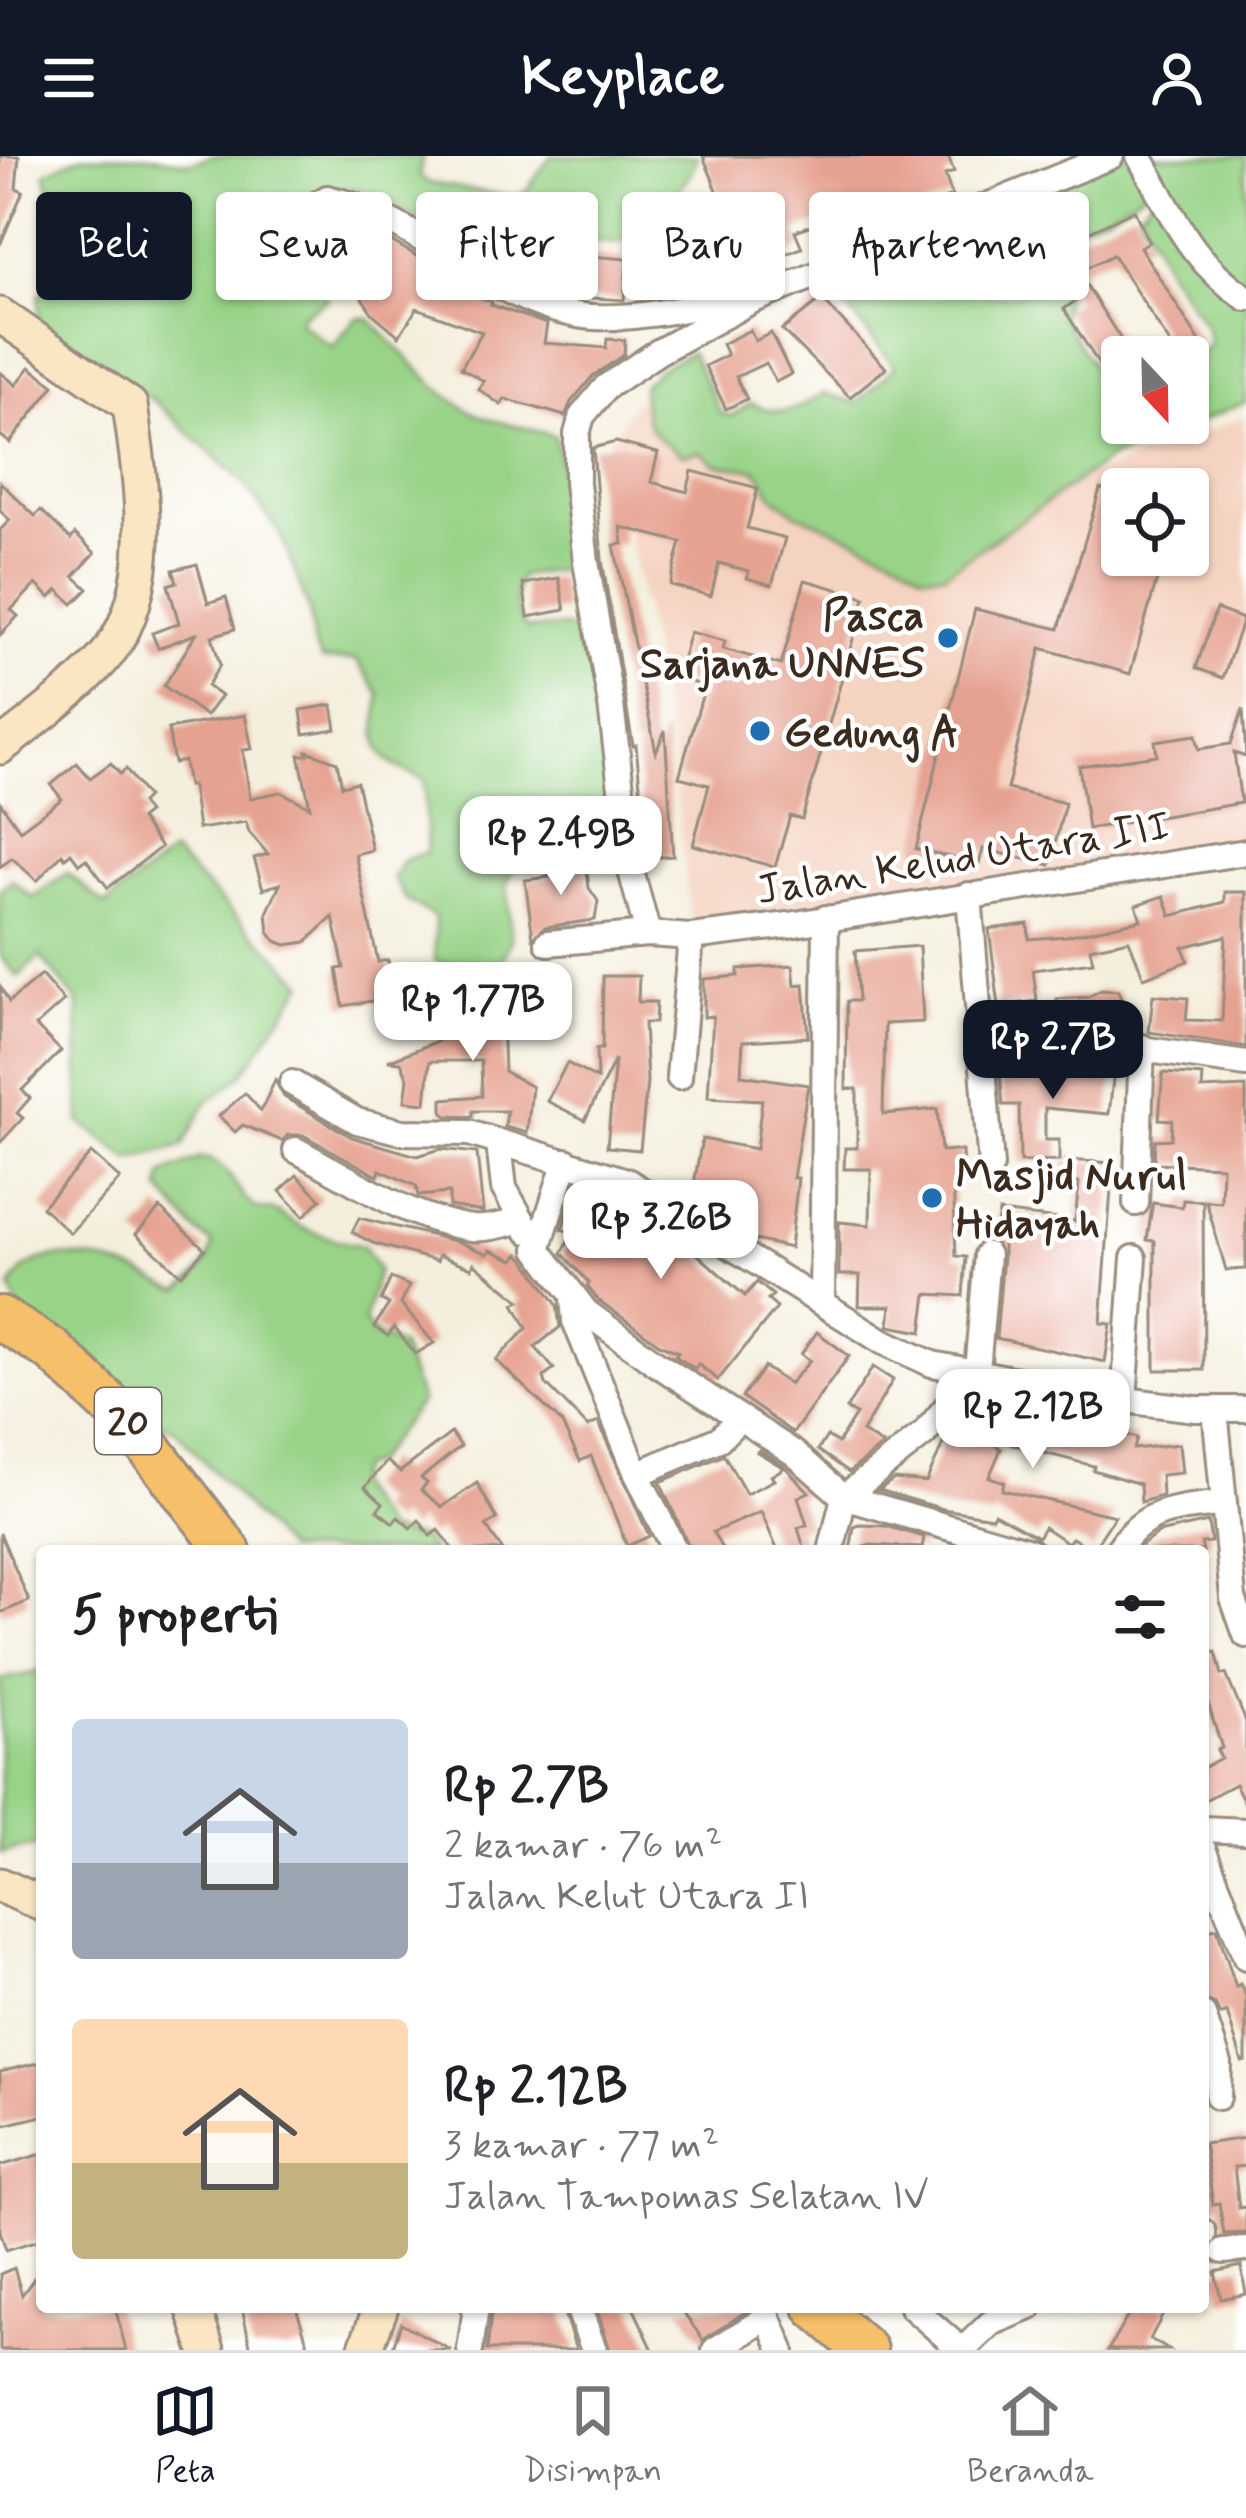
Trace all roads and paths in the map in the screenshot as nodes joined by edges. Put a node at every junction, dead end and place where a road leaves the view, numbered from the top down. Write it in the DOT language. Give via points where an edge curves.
graph roads {
  1 [pos="1111,156"];
  2 [pos="1139,156"];
  3 [pos="392,220"];
  4 [pos="1246,298"];
  5 [pos="751,301"];
  6 [pos="0,315"];
  7 [pos="0,747"];
  8 [pos="1246,852"];
  9 [pos="969,895"];
  10 [pos="826,918"];
  11 [pos="648,934"];
  12 [pos="692,937"];
  13 [pos="548,943"];
  14 [pos="981,1026"];
  15 [pos="1142,1047"];
  16 [pos="1246,1064"];
  17 [pos="679,1077"];
  18 [pos="292,1083"];
  19 [pos="499,1144"];
  20 [pos="296,1150"];
  21 [pos="566,1161"];
  22 [pos="991,1166"];
  23 [pos="1136,1203"];
  24 [pos="520,1221"];
  25 [pos="538,1249"];
  26 [pos="987,1255"];
  27 [pos="1134,1258"];
  28 [pos="573,1299"];
  29 [pos="822,1302"];
  30 [pos="0,1318"];
  31 [pos="977,1371"];
  32 [pos="1124,1400"];
  33 [pos="1215,1409"];
  34 [pos="1246,1409"];
  35 [pos="740,1418"];
  36 [pos="637,1474"];
  37 [pos="844,1497"];
  38 [pos="1224,1503"];
  39 [pos="224,1545"];
  40 [pos="672,1545"];
  41 [pos="832,1545"];
  42 [pos="1009,1545"];
  43 [pos="1121,1545"];
  44 [pos="1239,1596"];
  45 [pos="1246,1635"];
  46 [pos="1209,1829"];
  47 [pos="1246,1831"];
  48 [pos="1209,1864"];
  49 [pos="0,1885"];
  50 [pos="36,1901"];
  51 [pos="1246,1957"];
  52 [pos="1209,2033"];
  53 [pos="1217,2096"];
  54 [pos="195,2313"];
  55 [pos="379,2313"];
  56 [pos="475,2313"];
  57 [pos="580,2313"];
  58 [pos="765,2313"];
  59 [pos="766,2313"];
  60 [pos="823,2313"];
  61 [pos="919,2313"];
  62 [pos="1015,2313"];
  63 [pos="207,2350"];
  64 [pos="365,2350"];
  65 [pos="470,2350"];
  66 [pos="594,2350"];
  67 [pos="715,2350"];
  68 [pos="782,2350"];
  69 [pos="865,2350"];
  70 [pos="962,2350"];
  1 -- 5 [label="street"];
  2 -- 4 [label="street" via="1195,254"];
  3 -- 5 [label="street" via="519,295 579,316"];
  5 -- 11 [label="street" via="606,387 581,416 577,434 586,562"];
  6 -- 7 [label="main road" via="130,405 144,520 140,565 111,649"];
  8 -- 9 [label="street, Jalan Kelud Utara III"];
  9 -- 10 [label="street, Jalan Kelud Utara III"];
  9 -- 14 [label="street"];
  10 -- 12 [label="street, Jalan Kelud Utara III"];
  10 -- 29 [label="street"];
  11 -- 12 [label="street, Jalan Kelud Utara III"];
  11 -- 13 [label="street, Jalan Kelud Utara III"];
  12 -- 17 [label="street"];
  14 -- 15 [label="street"];
  14 -- 22 [label="street"];
  15 -- 16 [label="street"];
  15 -- 23 [label="street"];
  18 -- 19 [label="street" via="344,1116"];
  19 -- 21 [label="street"];
  19 -- 24 [label="street" via="504,1188"];
  20 -- 24 [label="street" via="440,1221 478,1230"];
  21 -- 25 [label="street"];
  21 -- 29 [label="street" via="644,1190"];
  24 -- 25 [label="street"];
  25 -- 28 [label="street"];
  26 -- 31 [label="street"];
  27 -- 32 [label="street"];
  28 -- 35 [label="street"];
  28 -- 36 [label="street"];
  29 -- 31 [label="street" via="932,1364"];
  30 -- 39 [label="highway, 20" via="52,1350 130,1423"];
  31 -- 32 [label="street"];
  31 -- 37 [label="street" via="924,1434"];
  32 -- 33 [label="street"];
  33 -- 34 [label="street"];
  33 -- 38 [label="street"];
  35 -- 36 [label="street" via="719,1439"];
  35 -- 37 [label="street"];
  36 -- 40 [label="street"];
  37 -- 41 [label="street"];
  37 -- 42 [label="street"];
  38 -- 43 [label="street" via="1162,1512"];
  38 -- 44 [label="street"];
  44 -- 45 [label="street"];
  46 -- 47 [label="street"];
  48 -- 51 [label="street"];
  49 -- 50 [label="main road"];
  52 -- 53 [label="street" via="1219,2064"];
  54 -- 63 [label="main road"];
  55 -- 64 [label="main road"];
  56 -- 65 [label="street"];
  57 -- 66 [label="street"];
  58 -- 67 [label="street"];
  59 -- 68 [label="street"];
  60 -- 69 [label="highway"];
  61 -- 70 [label="street"];
  62 -- 70 [label="street"];
}
